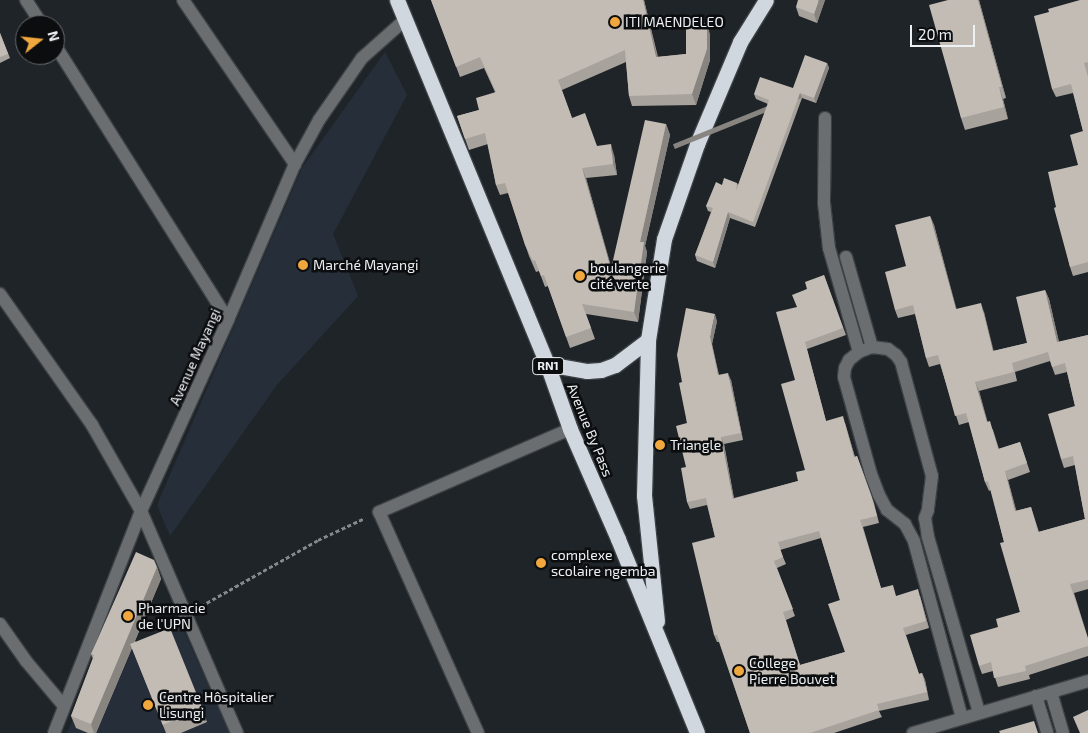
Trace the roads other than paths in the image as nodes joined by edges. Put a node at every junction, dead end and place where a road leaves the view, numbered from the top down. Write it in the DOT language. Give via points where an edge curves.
graph roads {
  1 [pos="26,0"];
  2 [pos="183,0"];
  3 [pos="397,0"];
  4 [pos="766,0"];
  5 [pos="36,15"];
  6 [pos="406,19"];
  7 [pos="65,61"];
  8 [pos="825,118"];
  9 [pos="295,164"];
  10 [pos="846,257"];
  11 [pos="0,294"];
  12 [pos="228,320"];
  13 [pos="648,340"];
  14 [pos="872,347"];
  15 [pos="859,352"];
  16 [pos="547,364"];
  17 [pos="570,429"];
  18 [pos="142,511"];
  19 [pos="924,518"];
  20 [pos="905,524"];
  21 [pos="0,624"];
  22 [pos="659,638"];
  23 [pos="1088,681"];
  24 [pos="1051,692"];
  25 [pos="1036,696"];
  26 [pos="64,706"];
  27 [pos="979,712"];
  28 [pos="962,718"];
  29 [pos="54,733"];
  30 [pos="237,733"];
  31 [pos="478,733"];
  32 [pos="697,733"];
  33 [pos="913,733"];
  34 [pos="1047,733"];
  35 [pos="1063,733"];
  1 -- 5 [label="street"];
  2 -- 9 [label="street"];
  3 -- 6 [label="highway, Avenue By Pass / RN1"];
  4 -- 13 [label="highway" via="736,50 697,144 664,239"];
  6 -- 9 [label="street, Avenue Mayangi" via="362,58 319,120"];
  6 -- 16 [label="highway, Avenue By Pass / RN1"];
  7 -- 12 [label="street"];
  8 -- 15 [label="street" via="824,203 829,248"];
  9 -- 12 [label="street, Avenue Mayangi"];
  10 -- 14 [label="street"];
  11 -- 18 [label="street" via="92,425"];
  12 -- 18 [label="street, Avenue Mayangi"];
  13 -- 16 [label="highway" via="615,365 601,370 587,371"];
  13 -- 22 [label="highway" via="644,496"];
  14 -- 15 [label="street"];
  14 -- 19 [label="street" via="888,349 901,362 932,476 930,503"];
  15 -- 20 [label="street" via="849,360 844,377 879,495 887,510"];
  16 -- 17 [label="highway, Avenue By Pass / RN1"];
  17 -- 22 [label="highway, Avenue By Pass / RN1"];
  17 -- 31 [label="street" via="379,512"];
  18 -- 26 [label="street, Avenue Mayangi"];
  18 -- 30 [label="street"];
  19 -- 20 [label="street"];
  19 -- 27 [label="street"];
  20 -- 28 [label="street" via="914,541"];
  21 -- 26 [label="street"];
  22 -- 32 [label="highway, Avenue By Pass / RN1"];
  23 -- 24 [label="street"];
  24 -- 25 [label="street"];
  24 -- 35 [label="street"];
  25 -- 27 [label="street"];
  25 -- 34 [label="street"];
  26 -- 29 [label="street, Avenue Mayangi"];
  27 -- 28 [label="street"];
  28 -- 33 [label="street"];
}
